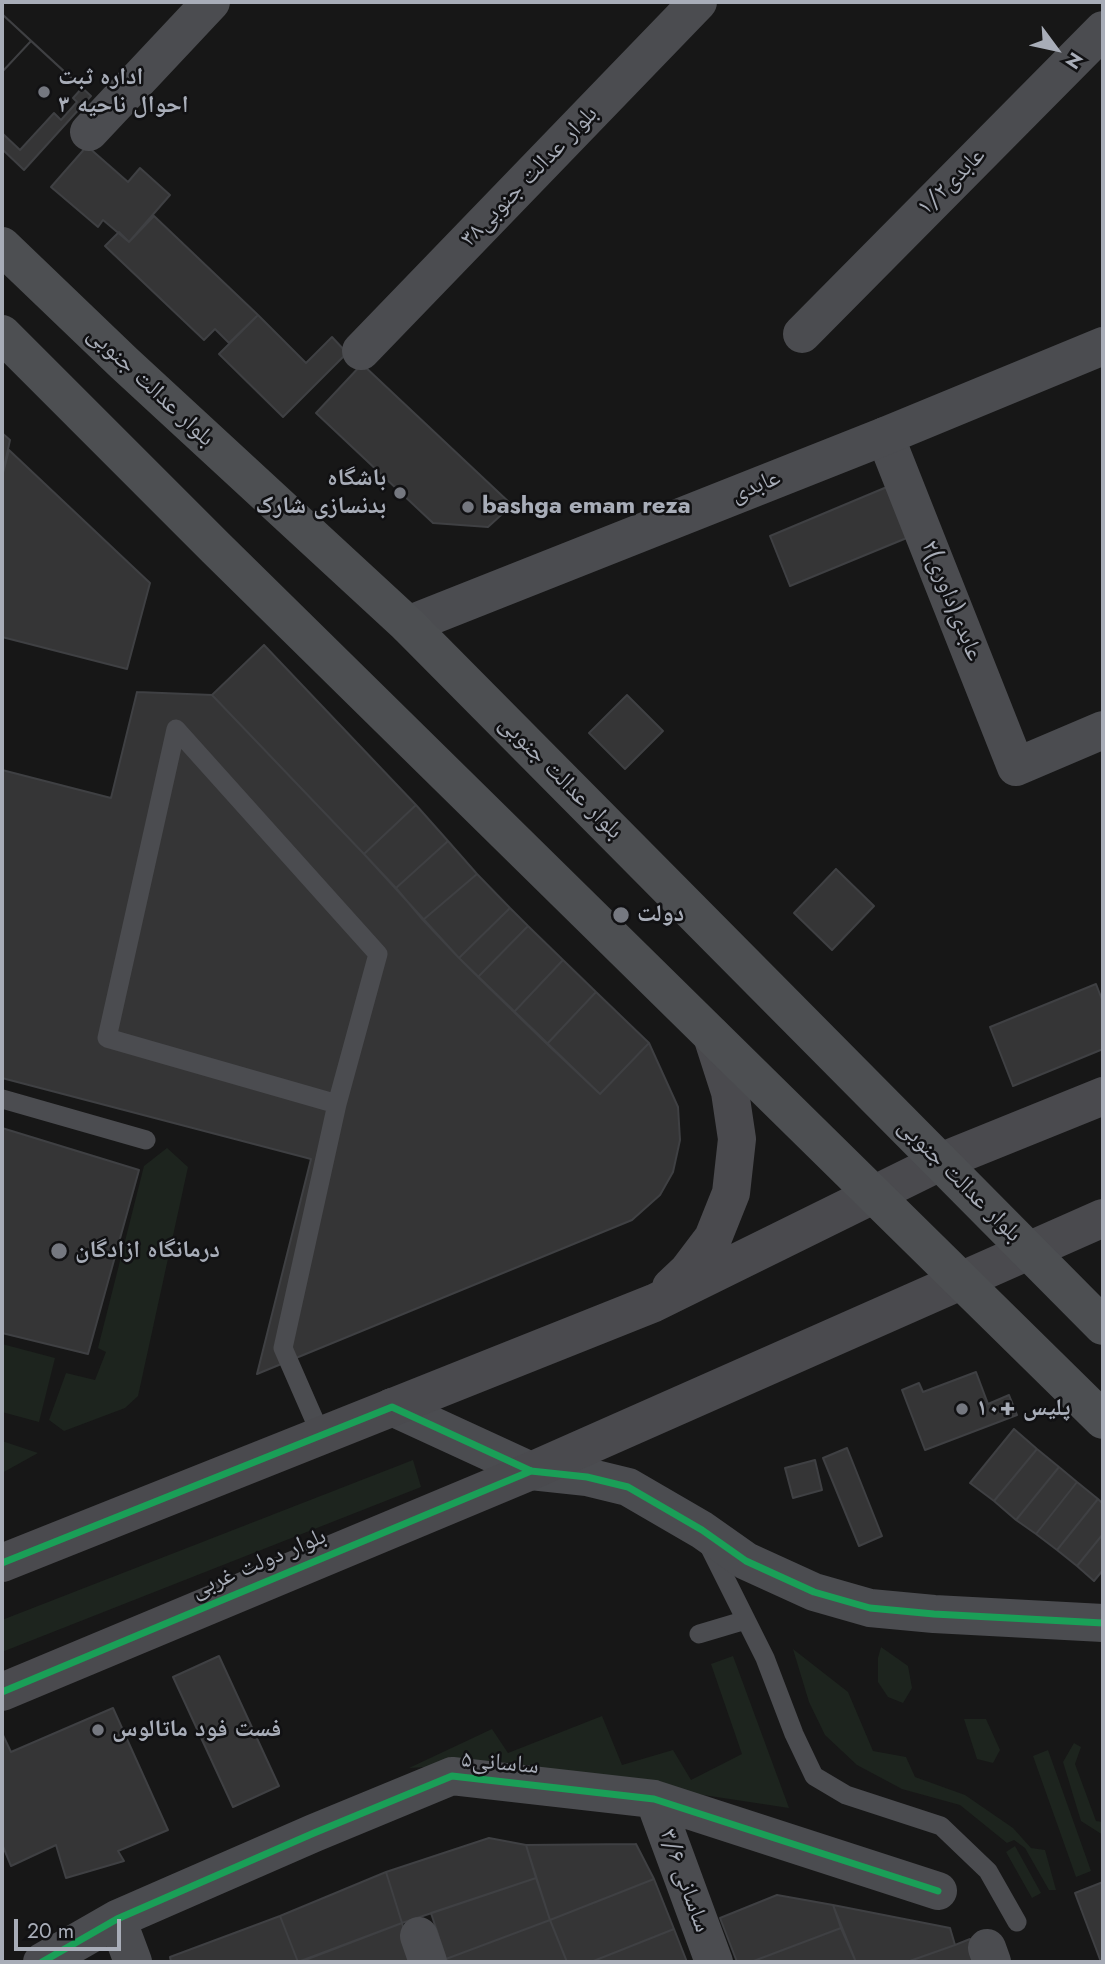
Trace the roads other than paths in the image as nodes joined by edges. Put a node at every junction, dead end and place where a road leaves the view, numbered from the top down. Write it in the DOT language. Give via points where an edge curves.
graph roads {
  1 [pos="211,2"];
  2 [pos="698,2"];
  3 [pos="1103,30"];
  4 [pos="89,132"];
  5 [pos="2,246"];
  6 [pos="2,334"];
  7 [pos="802,334"];
  8 [pos="1103,346"];
  9 [pos="361,351"];
  10 [pos="885,436"];
  11 [pos="408,625"];
  12 [pos="1103,730"];
  13 [pos="712,1036"];
  14 [pos="1103,1096"];
  15 [pos="2,1099"];
  16 [pos="337,1104"];
  17 [pos="146,1140"];
  18 [pos="940,1162"];
  19 [pos="874,1195"];
  20 [pos="1103,1219"];
  21 [pos="1029,1251"];
  22 [pos="962,1281"];
  23 [pos="654,1303"];
  24 [pos="1103,1326"];
  25 [pos="391,1407"];
  26 [pos="1100,1417"];
  27 [pos="321,1435"];
  28 [pos="530,1471"];
  29 [pos="702,1531"];
  30 [pos="6,1560"];
  31 [pos="746,1620"];
  32 [pos="1103,1623"];
  33 [pos="699,1634"];
  34 [pos="2,1692"];
  35 [pos="654,1799"];
  36 [pos="938,1891"];
  37 [pos="117,1919"];
  38 [pos="1017,1922"];
  39 [pos="42,1962"];
  40 [pos="133,1962"];
  41 [pos="714,1962"];
  1 -- 4 [label="street"];
  2 -- 9 [label="street, بلوار عدالت جنوبی۳۸"];
  3 -- 7 [label="street, عابدی۱/۲"];
  5 -- 11 [label="main road, بلوار عدالت جنوبی"];
  6 -- 13 [label="main road"];
  8 -- 10 [label="street, عابدی"];
  10 -- 11 [label="street, عابدی"];
  10 -- 12 [label="street, ۲عابدی(داوری)" via="1016,767"];
  11 -- 18 [label="main road, بلوار عدالت جنوبی"];
  13 -- 19 [label="main road"];
  13 -- 23 [label="main road" via="730,1091 737,1139 731,1193 713,1238 688,1271"];
  14 -- 18 [label="main road"];
  15 -- 17 [label="lane"];
  16 -- 16 [label="lane" via="378,954 176,729 107,1038"];
  16 -- 27 [label="lane" via="283,1348"];
  18 -- 19 [label="main road"];
  18 -- 21 [label="main road, بلوار عدالت جنوبی"];
  19 -- 22 [label="main road"];
  19 -- 23 [label="main road"];
  20 -- 21 [label="main road, بلوار دولت غربی"];
  21 -- 22 [label="main road, بلوار دولت غربی"];
  21 -- 24 [label="main road, بلوار عدالت جنوبی"];
  22 -- 26 [label="main road"];
  22 -- 28 [label="main road, بلوار دولت غربی"];
  23 -- 25 [label="main road"];
  25 -- 27 [label="main road"];
  25 -- 28 [label="street"];
  27 -- 30 [label="main road"];
  28 -- 29 [label="street" via="628,1487"];
  28 -- 34 [label="main road, بلوار دولت غربی"];
  29 -- 31 [label="lane"];
  29 -- 32 [label="street" via="746,1561 814,1592 870,1608"];
  31 -- 33 [label="lane"];
  31 -- 38 [label="lane" via="814,1776 846,1795 941,1826 988,1871"];
  35 -- 36 [label="street, ۵ساسانی"];
  35 -- 37 [label="street, ۵ساسانی" via="452,1776"];
  35 -- 41 [label="street, ۳/۶ ساسانی"];
  37 -- 39 [label="street, ۵ساسانی"];
  37 -- 40 [label="street"];
}
